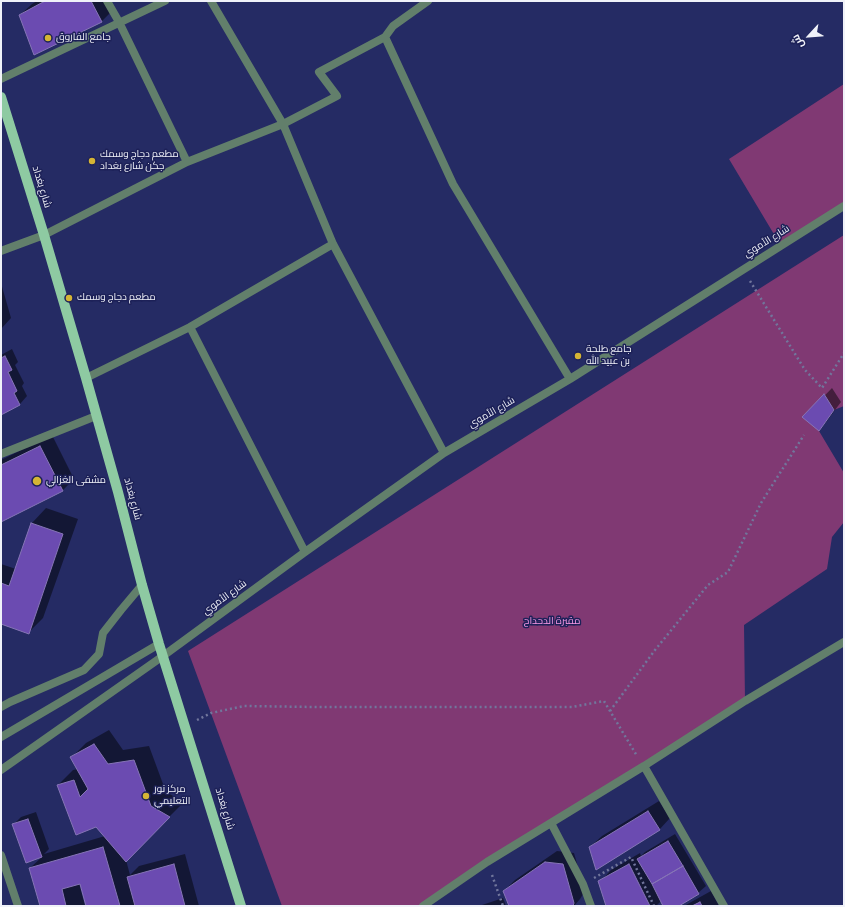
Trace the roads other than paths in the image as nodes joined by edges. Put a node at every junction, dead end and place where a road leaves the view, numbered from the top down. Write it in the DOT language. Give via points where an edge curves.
graph roads {
  1 [pos="107,1"];
  2 [pos="165,1"];
  3 [pos="211,1"];
  4 [pos="424,2"];
  5 [pos="119,22"];
  6 [pos="385,36"];
  7 [pos="1,79"];
  8 [pos="1,97"];
  9 [pos="283,124"];
  10 [pos="187,162"];
  11 [pos="844,206"];
  12 [pos="44,235"];
  13 [pos="333,244"];
  14 [pos="1,251"];
  15 [pos="190,327"];
  16 [pos="86,378"];
  17 [pos="570,379"];
  18 [pos="96,416"];
  19 [pos="444,453"];
  20 [pos="1,454"];
  21 [pos="305,552"];
  22 [pos="142,585"];
  23 [pos="844,642"];
  24 [pos="159,644"];
  25 [pos="163,656"];
  26 [pos="1,707"];
  27 [pos="1,737"];
  28 [pos="644,766"];
  29 [pos="1,770"];
  30 [pos="551,823"];
  31 [pos="1,855"];
  32 [pos="18,906"];
  33 [pos="241,906"];
  34 [pos="423,906"];
  35 [pos="591,906"];
  36 [pos="724,906"];
  1 -- 5 [label="street"];
  2 -- 5 [label="street"];
  3 -- 9 [label="street"];
  4 -- 6 [label="street" via="393,26"];
  5 -- 7 [label="street"];
  5 -- 10 [label="street"];
  6 -- 9 [label="street" via="319,72 337,96"];
  6 -- 17 [label="street" via="453,184"];
  8 -- 12 [label="main road, شارع بغداد"];
  9 -- 10 [label="street"];
  9 -- 13 [label="street"];
  10 -- 12 [label="street"];
  11 -- 17 [label="street, شارع الأموي"];
  12 -- 14 [label="street"];
  12 -- 16 [label="main road, شارع بغداد"];
  13 -- 15 [label="street"];
  13 -- 19 [label="street"];
  15 -- 16 [label="street"];
  15 -- 21 [label="street"];
  16 -- 18 [label="main road, شارع بغداد"];
  17 -- 19 [label="street, شارع الأموي"];
  18 -- 20 [label="street"];
  18 -- 22 [label="main road, شارع بغداد"];
  19 -- 21 [label="street, شارع الأموي"];
  21 -- 25 [label="street, شارع الأموي"];
  22 -- 24 [label="main road, شارع بغداد"];
  22 -- 26 [label="street" via="103,633 99,654 84,670"];
  23 -- 28 [label="street" via="745,701"];
  24 -- 25 [label="main road, شارع بغداد"];
  24 -- 27 [label="street"];
  25 -- 29 [label="street, شارع الأموي"];
  25 -- 33 [label="main road, شارع بغداد"];
  28 -- 30 [label="street"];
  28 -- 36 [label="street"];
  30 -- 34 [label="street" via="487,862"];
  30 -- 35 [label="street" via="583,884"];
  31 -- 32 [label="street"];
}
